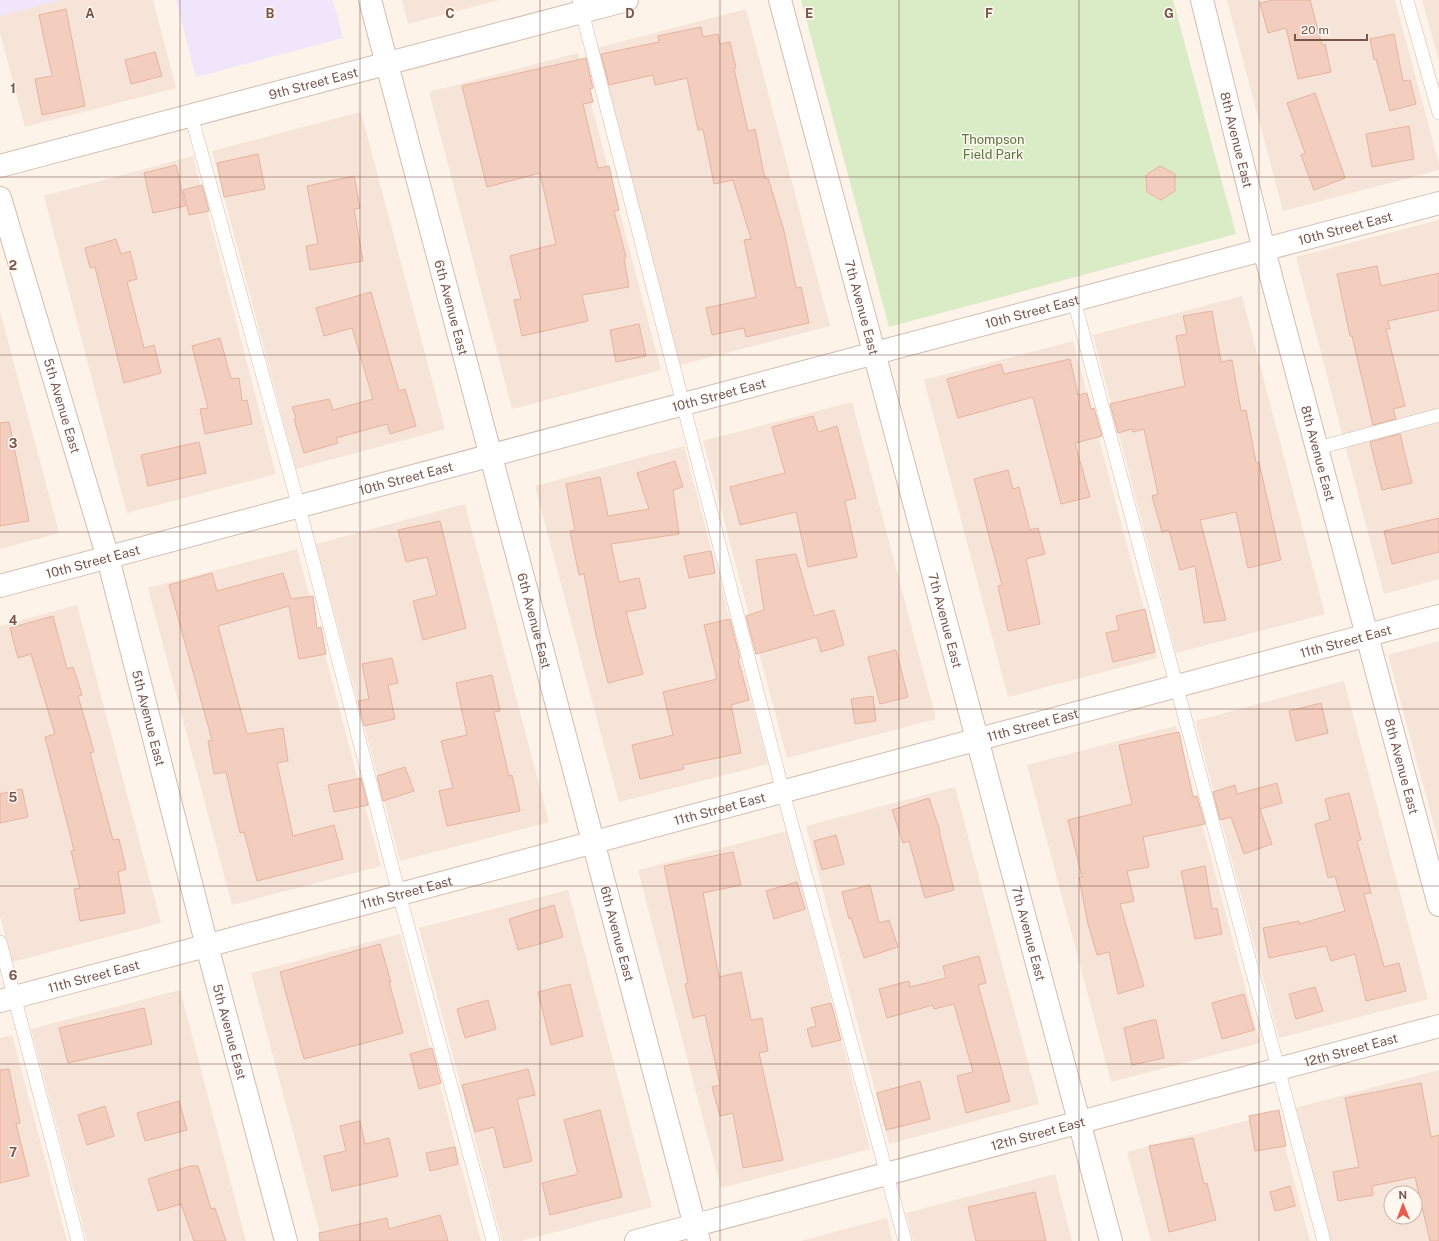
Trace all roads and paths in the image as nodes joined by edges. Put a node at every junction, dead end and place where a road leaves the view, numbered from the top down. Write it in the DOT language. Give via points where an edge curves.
graph roads {
  1 [pos="370,0"];
  2 [pos="627,0"];
  3 [pos="780,0"];
  4 [pos="1202,0"];
  5 [pos="1407,0"];
  6 [pos="580,6"];
  7 [pos="387,64"];
  8 [pos="1439,113"];
  9 [pos="191,115"];
  10 [pos="0,166"];
  11 [pos="0,198"];
  12 [pos="1439,203"];
  13 [pos="1264,250"];
  14 [pos="1074,300"];
  15 [pos="875,354"];
  16 [pos="683,404"];
  17 [pos="1439,415"];
  18 [pos="1318,448"];
  19 [pos="490,456"];
  20 [pos="299,507"];
  21 [pos="108,558"];
  22 [pos="0,586"];
  23 [pos="1439,616"];
  24 [pos="1368,635"];
  25 [pos="1178,686"];
  26 [pos="976,740"];
  27 [pos="783,792"];
  28 [pos="594,842"];
  29 [pos="399,894"];
  30 [pos="1439,905"];
  31 [pos="0,942"];
  32 [pos="207,946"];
  33 [pos="7,999"];
  34 [pos="1439,1026"];
  35 [pos="1279,1069"];
  36 [pos="1078,1122"];
  37 [pos="886,1174"];
  38 [pos="697,1233"];
  39 [pos="78,1241"];
  40 [pos="286,1241"];
  41 [pos="493,1241"];
  42 [pos="636,1241"];
  43 [pos="905,1241"];
  44 [pos="1111,1241"];
  45 [pos="1324,1241"];
  1 -- 7 [label="street, 6th Avenue East"];
  2 -- 6 [label="street, 9th Street East"];
  3 -- 15 [label="street, 7th Avenue East"];
  4 -- 13 [label="street, 8th Avenue East"];
  5 -- 8 [label="lane"];
  6 -- 7 [label="street, 9th Street East"];
  6 -- 16 [label="lane"];
  7 -- 9 [label="street, 9th Street East"];
  7 -- 19 [label="street, 6th Avenue East"];
  9 -- 10 [label="street, 9th Street East"];
  9 -- 20 [label="lane"];
  11 -- 21 [label="street, 5th Avenue East"];
  12 -- 13 [label="street, 10th Street East"];
  13 -- 14 [label="street, 10th Street East"];
  13 -- 18 [label="street, 8th Avenue East"];
  14 -- 15 [label="street, 10th Street East"];
  14 -- 25 [label="lane"];
  15 -- 16 [label="street, 10th Street East"];
  15 -- 26 [label="street, 7th Avenue East"];
  16 -- 19 [label="street, 10th Street East"];
  16 -- 27 [label="lane"];
  17 -- 18 [label="lane"];
  18 -- 24 [label="street, 8th Avenue East"];
  19 -- 20 [label="street, 10th Street East"];
  19 -- 28 [label="street, 6th Avenue East"];
  20 -- 21 [label="street, 10th Street East"];
  20 -- 29 [label="lane"];
  21 -- 22 [label="street, 10th Street East"];
  21 -- 32 [label="street, 5th Avenue East"];
  23 -- 24 [label="street, 11th Street East"];
  24 -- 25 [label="street, 11th Street East"];
  24 -- 30 [label="street, 8th Avenue East"];
  25 -- 26 [label="street, 11th Street East"];
  25 -- 35 [label="lane"];
  26 -- 27 [label="street, 11th Street East"];
  26 -- 36 [label="street, 7th Avenue East"];
  27 -- 28 [label="street, 11th Street East"];
  27 -- 37 [label="lane"];
  28 -- 29 [label="street, 11th Street East"];
  28 -- 38 [label="street, 6th Avenue East"];
  29 -- 32 [label="street, 11th Street East"];
  29 -- 41 [label="lane"];
  31 -- 33 [label="lane"];
  32 -- 33 [label="street, 11th Street East"];
  32 -- 40 [label="street, 5th Avenue East"];
  33 -- 39 [label="lane"];
  34 -- 35 [label="street, 12th Street East"];
  35 -- 36 [label="street, 12th Street East"];
  35 -- 45 [label="lane"];
  36 -- 37 [label="street, 12th Street East"];
  36 -- 44 [label="street, 7th Avenue East"];
  37 -- 38 [label="street, 12th Street East"];
  37 -- 43 [label="lane"];
  38 -- 42 [label="street, 12th Street East"];
}
